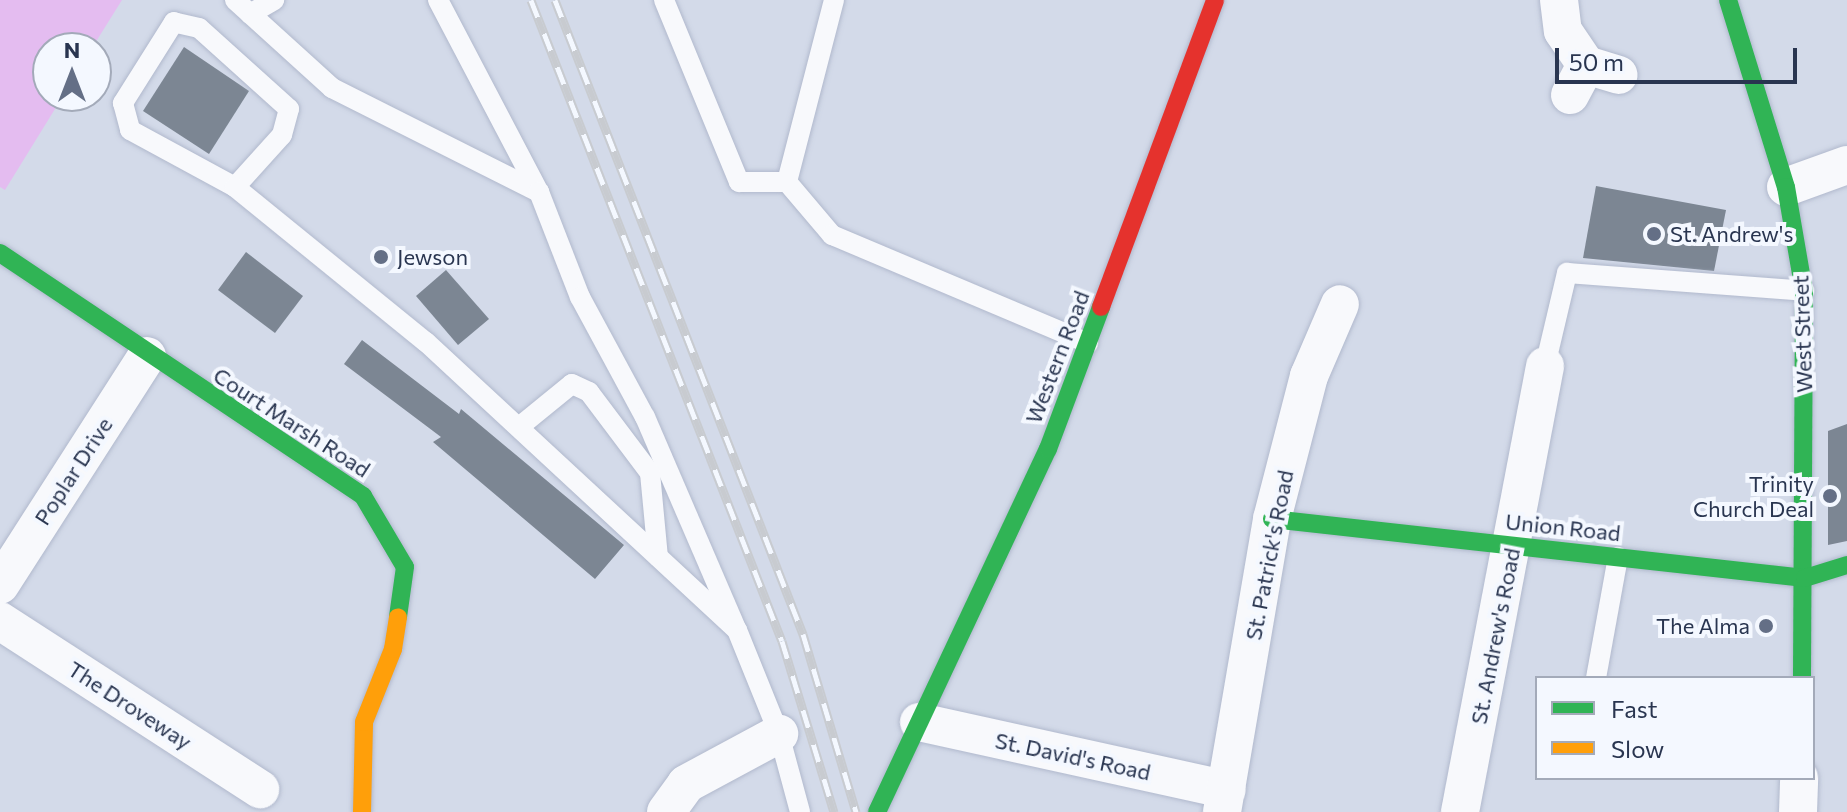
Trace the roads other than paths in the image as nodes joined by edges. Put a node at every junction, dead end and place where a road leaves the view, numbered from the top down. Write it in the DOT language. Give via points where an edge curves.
graph roads {
  1 [pos="274,0"];
  2 [pos="438,0"];
  3 [pos="664,0"];
  4 [pos="834,0"];
  5 [pos="1215,0"];
  6 [pos="1559,0"];
  7 [pos="1728,0"];
  8 [pos="242,7"];
  9 [pos="1592,78"];
  10 [pos="1847,165"];
  11 [pos="787,182"];
  12 [pos="235,187"];
  13 [pos="1786,187"];
  14 [pos="539,192"];
  15 [pos="0,253"];
  16 [pos="1804,291"];
  17 [pos="1340,304"];
  18 [pos="1088,343"];
  19 [pos="147,356"];
  20 [pos="1545,366"];
  21 [pos="519,427"];
  22 [pos="1272,519"];
  23 [pos="1512,545"];
  24 [pos="658,557"];
  25 [pos="1618,557"];
  26 [pos="1847,565"];
  27 [pos="1805,578"];
  28 [pos="0,585"];
  29 [pos="0,621"];
  30 [pos="737,630"];
  31 [pos="1596,676"];
  32 [pos="1802,676"];
  33 [pos="919,722"];
  34 [pos="779,734"];
  35 [pos="1799,780"];
  36 [pos="260,789"];
  37 [pos="1224,801"];
  38 [pos="362,812"];
  39 [pos="666,812"];
  40 [pos="800,812"];
  41 [pos="877,812"];
  42 [pos="1460,812"];
  43 [pos="1798,812"];
  1 -- 8 [label="lane"];
  2 -- 14 [label="lane"];
  3 -- 11 [label="lane" via="739,182"];
  4 -- 11 [label="lane"];
  5 -- 18 [label="street, Western Road"];
  6 -- 9 [label="street" via="1563,31"];
  7 -- 13 [label="street, West Street"];
  8 -- 14 [label="lane" via="332,88"];
  10 -- 13 [label="street"];
  11 -- 18 [label="lane" via="832,235"];
  12 -- 12 [label="lane" via="130,130 123,103 174,22 199,28 289,109 282,135"];
  12 -- 21 [label="lane" via="426,342"];
  13 -- 16 [label="street, West Street"];
  14 -- 30 [label="lane" via="580,297 645,417"];
  15 -- 19 [label="street, Court Marsh Road"];
  16 -- 20 [label="lane" via="1567,273"];
  16 -- 27 [label="street, West Street"];
  17 -- 22 [label="street, St. Patrick's Road" via="1309,376"];
  18 -- 33 [label="street, Western Road" via="1048,449"];
  19 -- 28 [label="street, Poplar Drive"];
  19 -- 38 [label="street, Court Marsh Road" via="363,496 405,567 393,649 364,722"];
  20 -- 23 [label="street, St. Andrew's Road"];
  21 -- 24 [label="lane"];
  21 -- 24 [label="lane" via="572,384 589,392 650,473"];
  22 -- 23 [label="street, Union Road"];
  22 -- 37 [label="street, St. Patrick's Road"];
  23 -- 25 [label="street, Union Road"];
  23 -- 42 [label="street, St. Andrew's Road"];
  24 -- 30 [label="lane"];
  25 -- 27 [label="street, Union Road"];
  25 -- 31 [label="lane"];
  26 -- 27 [label="street, Union Road"];
  27 -- 32 [label="street, West Street"];
  29 -- 36 [label="street, The Droveway"];
  30 -- 34 [label="lane"];
  33 -- 37 [label="street, St. David's Road"];
  33 -- 41 [label="street, Western Road"];
  34 -- 39 [label="street" via="686,784"];
  34 -- 40 [label="lane"];
  35 -- 43 [label="street"];
}
